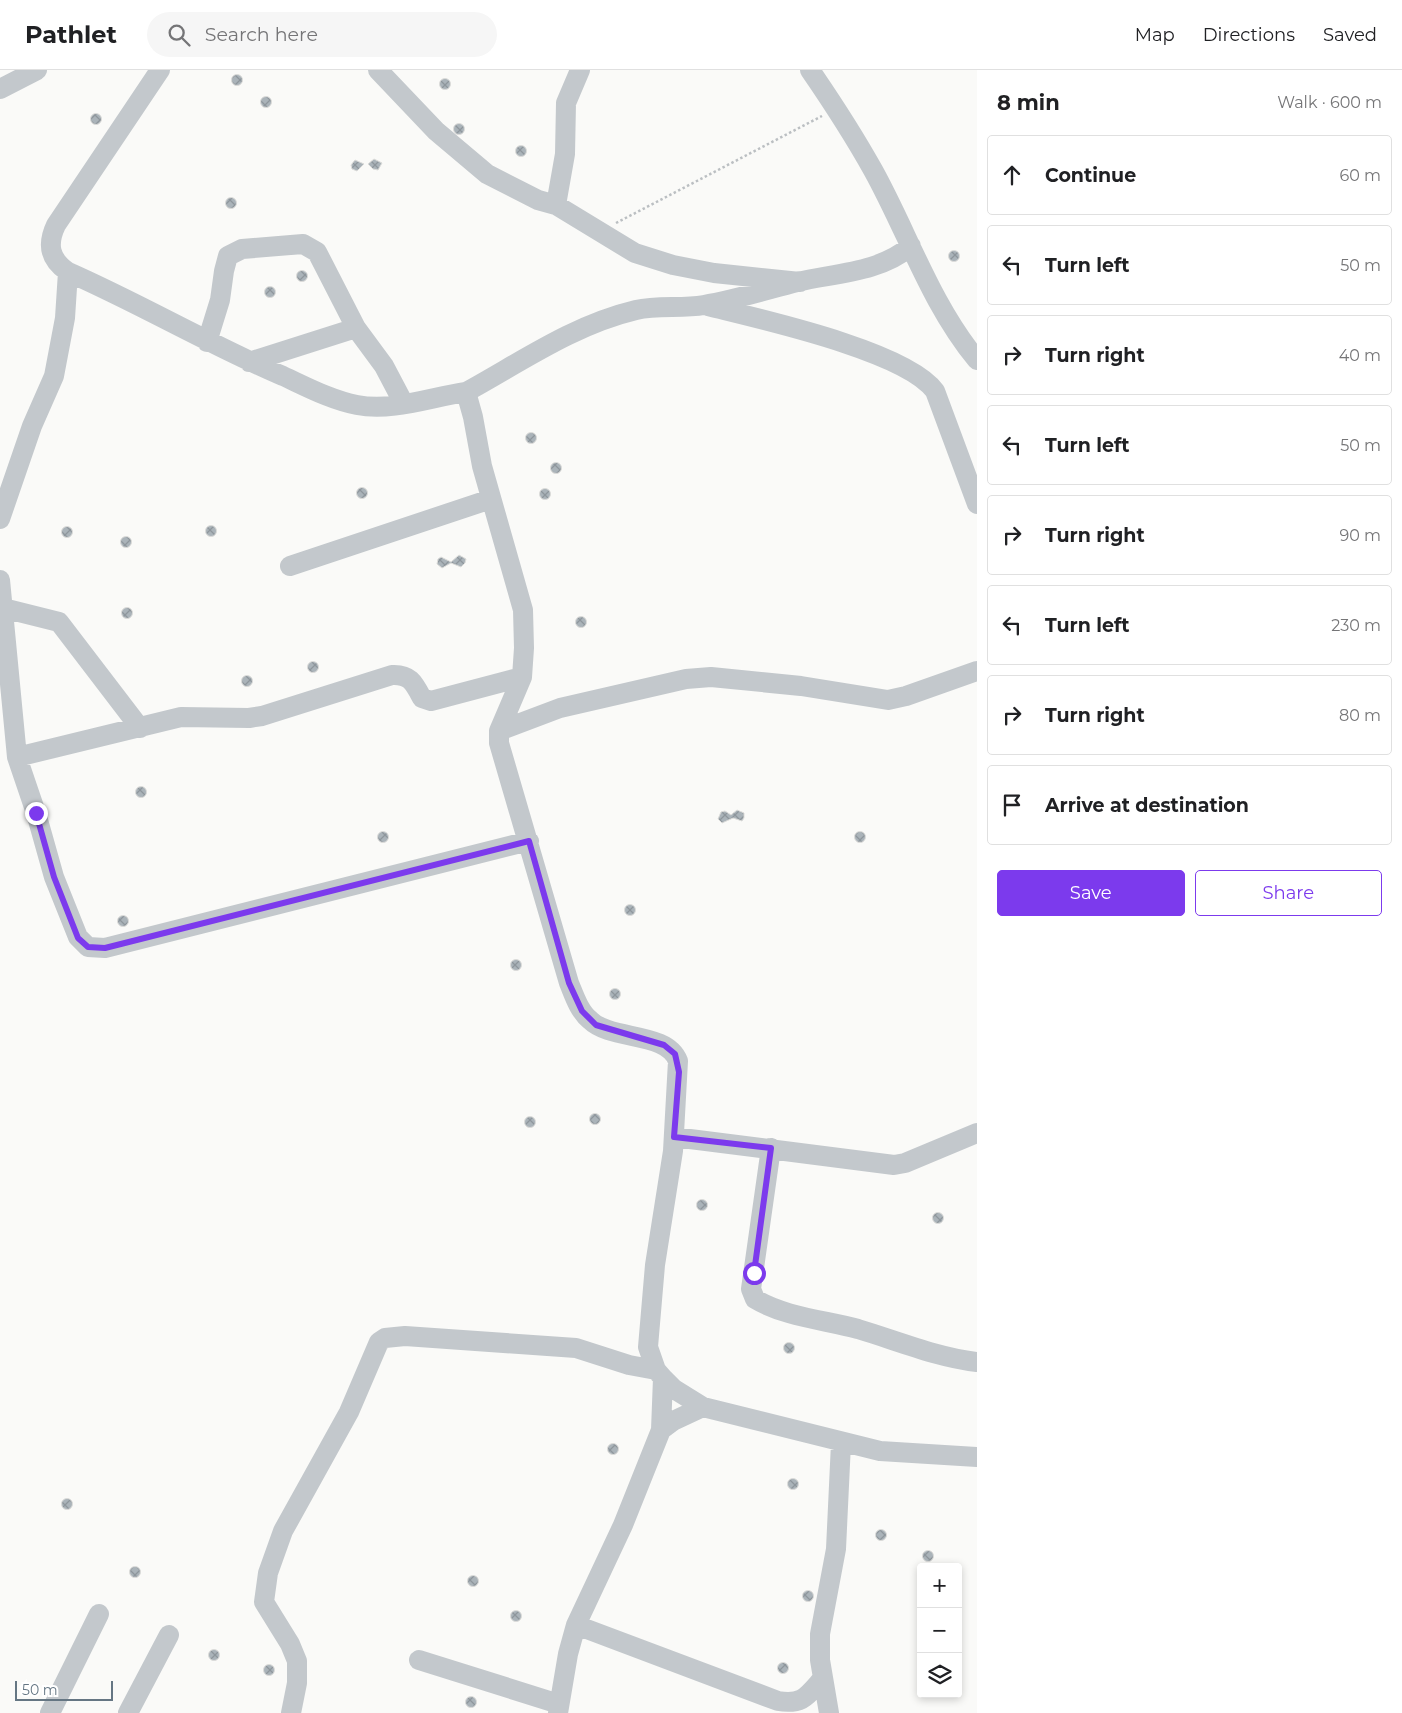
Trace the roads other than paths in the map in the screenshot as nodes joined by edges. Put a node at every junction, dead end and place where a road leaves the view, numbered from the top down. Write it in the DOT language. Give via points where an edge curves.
graph roads {
  1 [pos="37,70"];
  2 [pos="160,70"];
  3 [pos="378,70"];
  4 [pos="580,70"];
  5 [pos="810,70"];
  6 [pos="0,89"];
  7 [pos="556,205"];
  8 [pos="911,246"];
  9 [pos="68,272"];
  10 [pos="800,282"];
  11 [pos="704,305"];
  12 [pos="356,328"];
  13 [pos="207,342"];
  14 [pos="977,360"];
  15 [pos="249,362"];
  16 [pos="466,392"];
  17 [pos="404,404"];
  18 [pos="491,499"];
  19 [pos="977,504"];
  20 [pos="0,519"];
  21 [pos="290,566"];
  22 [pos="0,580"];
  23 [pos="3,608"];
  24 [pos="977,671"];
  25 [pos="522,677"];
  26 [pos="140,728"];
  27 [pos="499,731"];
  28 [pos="17,757"];
  29 [pos="529,841"];
  30 [pos="977,1133"];
  31 [pos="674,1137"];
  32 [pos="771,1148"];
  33 [pos="977,1362"];
  34 [pos="659,1374"];
  35 [pos="703,1407"];
  36 [pos="661,1430"];
  37 [pos="841,1443"];
  38 [pos="977,1457"];
  39 [pos="99,1614"];
  40 [pos="576,1625"];
  41 [pos="169,1636"];
  42 [pos="419,1660"];
  43 [pos="823,1678"];
  44 [pos="558,1708"];
  45 [pos="50,1713"];
  46 [pos="128,1713"];
  47 [pos="291,1713"];
  48 [pos="829,1713"];
  1 -- 6 [label="street"];
  2 -- 9 [label="street" via="50,237 54,256"];
  3 -- 7 [label="street" via="465,157 504,184"];
  4 -- 7 [label="street" via="566,103 565,154"];
  5 -- 8 [label="street" via="873,170"];
  7 -- 10 [label="street" via="635,253 666,263 714,273"];
  8 -- 10 [label="street" via="884,263"];
  8 -- 14 [label="street" via="939,305"];
  9 -- 13 [label="street"];
  9 -- 20 [label="street" via="65,318 54,376 32,426"];
  10 -- 11 [label="street"];
  11 -- 16 [label="street" via="637,310 600,322 540,348"];
  11 -- 19 [label="street" via="789,326 903,366 924,378 936,391"];
  12 -- 13 [label="street" via="322,258 314,249 303,244 242,249 226,259 220,300"];
  12 -- 15 [label="street"];
  12 -- 17 [label="street" via="384,366"];
  13 -- 15 [label="street"];
  15 -- 17 [label="street" via="322,394 357,405"];
  16 -- 17 [label="street"];
  16 -- 18 [label="street"];
  18 -- 21 [label="street"];
  18 -- 25 [label="street" via="523,610"];
  22 -- 23 [label="street"];
  23 -- 26 [label="street" via="59,622"];
  23 -- 28 [label="street"];
  24 -- 27 [label="street" via="888,700 801,686 711,677 686,679 560,708"];
  25 -- 26 [label="street" via="428,701 422,698 407,676 392,676 262,716 189,716"];
  25 -- 27 [label="street"];
  26 -- 28 [label="street"];
  27 -- 29 [label="street"];
  28 -- 29 [label="street" via="78,938 95,949"];
  29 -- 31 [label="street" via="569,983 582,1011 596,1025 664,1045 675,1054 679,1072"];
  30 -- 32 [label="street" via="894,1165"];
  31 -- 32 [label="street"];
  31 -- 34 [label="street" via="655,1266 648,1347"];
  32 -- 33 [label="street" via="752,1289 755,1299 776,1309 858,1329 950,1359"];
  34 -- 35 [label="street" via="674,1389"];
  34 -- 36 [label="street"];
  34 -- 47 [label="street" via="576,1348 404,1336 379,1342 348,1412 282,1531 268,1573 264,1602 290,1644 296,1661 297,1683"];
  35 -- 36 [label="street"];
  35 -- 37 [label="street" via="810,1432"];
  36 -- 40 [label="street" via="623,1525"];
  37 -- 38 [label="street" via="880,1451"];
  37 -- 43 [label="street" via="836,1549 820,1634"];
  39 -- 45 [label="street"];
  40 -- 43 [label="street" via="778,1701 799,1702"];
  40 -- 44 [label="street"];
  41 -- 46 [label="street"];
  42 -- 44 [label="street"];
  43 -- 48 [label="street"];
}
